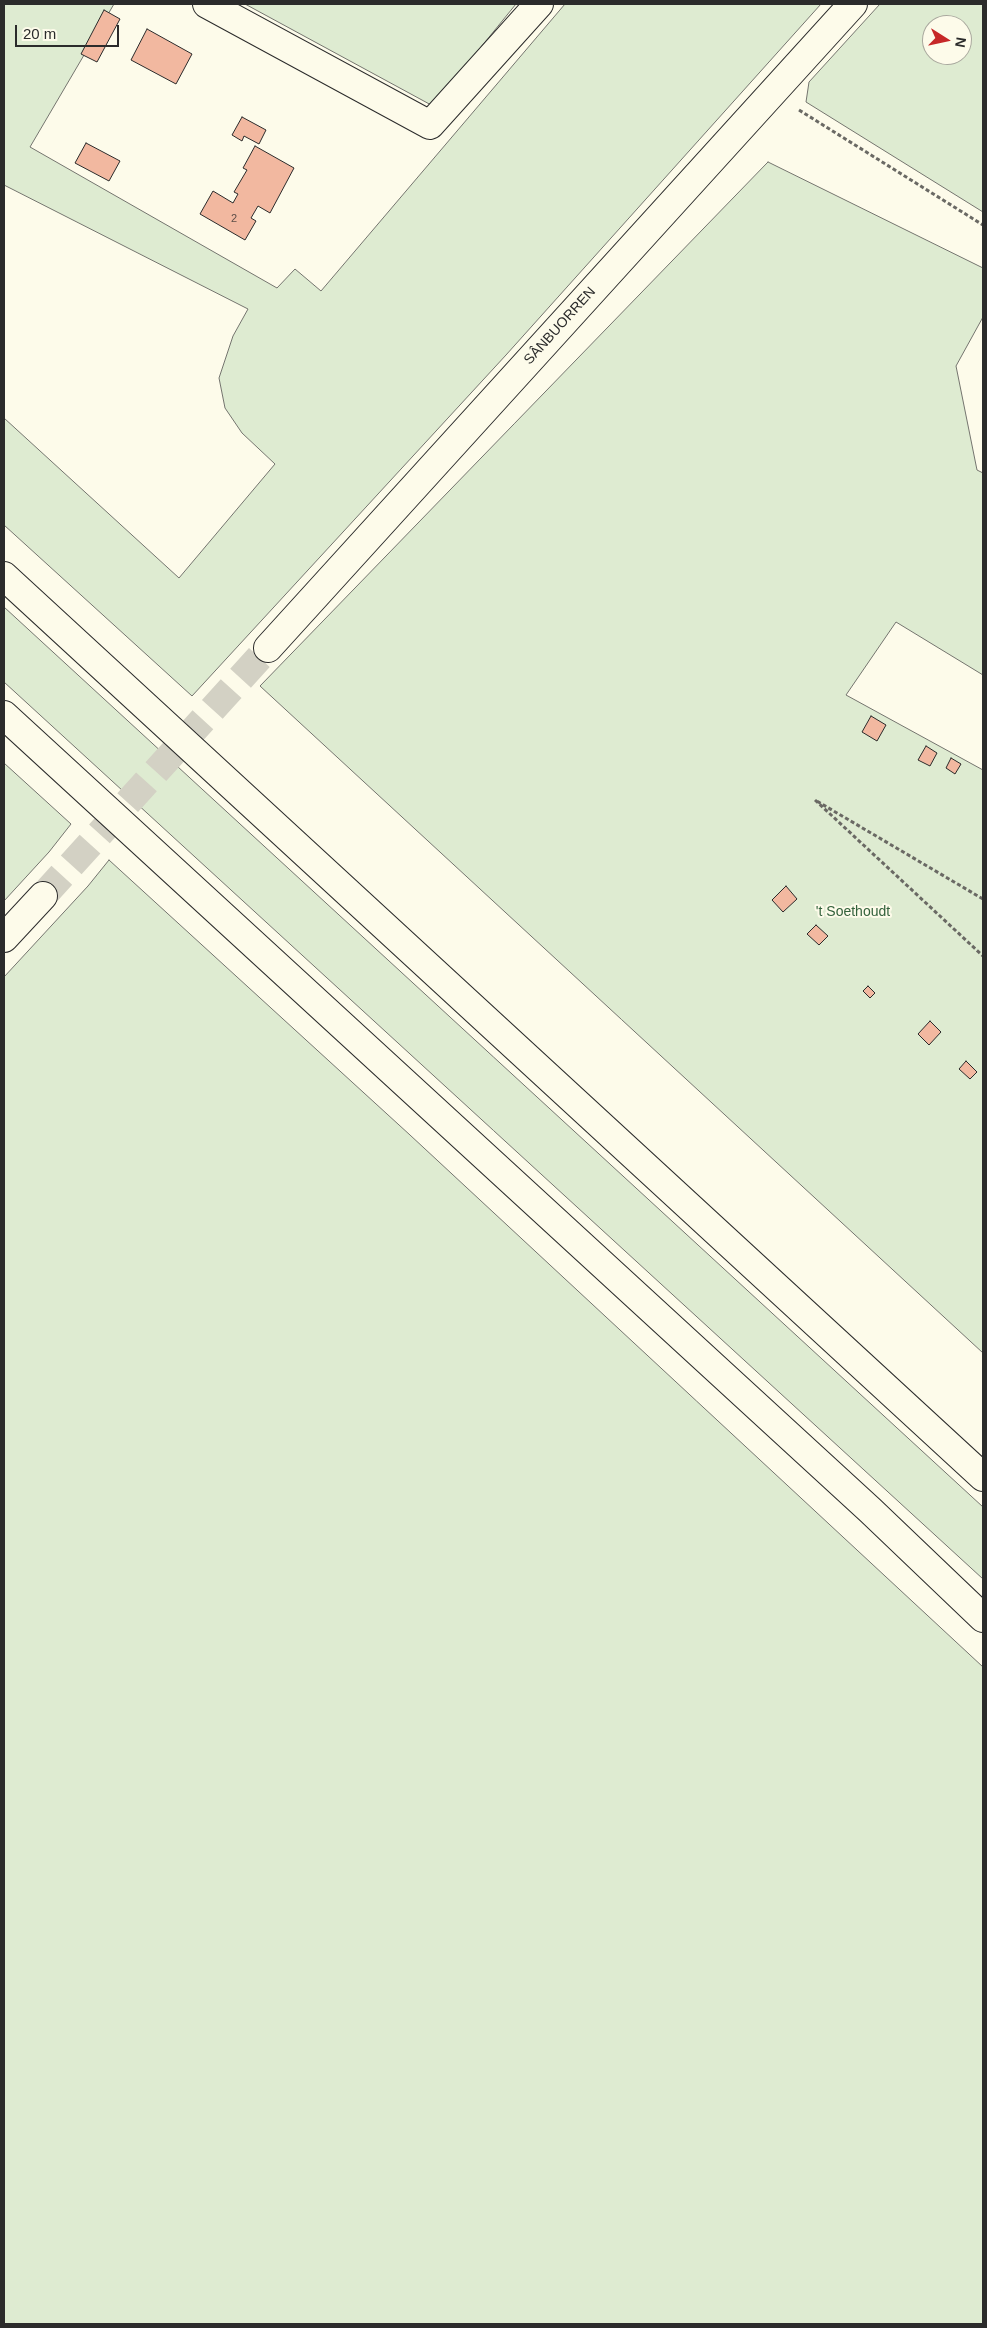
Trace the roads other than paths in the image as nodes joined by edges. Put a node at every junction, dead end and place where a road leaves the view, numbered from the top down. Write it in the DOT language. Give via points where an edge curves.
graph roads {
  1 [pos="208,4"];
  2 [pos="539,4"];
  3 [pos="853,4"];
  4 [pos="4,576"];
  5 [pos="268,648"];
  6 [pos="4,715"];
  7 [pos="43,896"];
  8 [pos="4,938"];
  9 [pos="983,1477"];
  10 [pos="983,1618"];
  1 -- 2 [label="main road" via="430,125"];
  3 -- 5 [label="main road, SÂNBUORREN"];
  4 -- 9 [label="main road"];
  6 -- 10 [label="main road" via="870,1510"];
  7 -- 8 [label="main road"];
}
